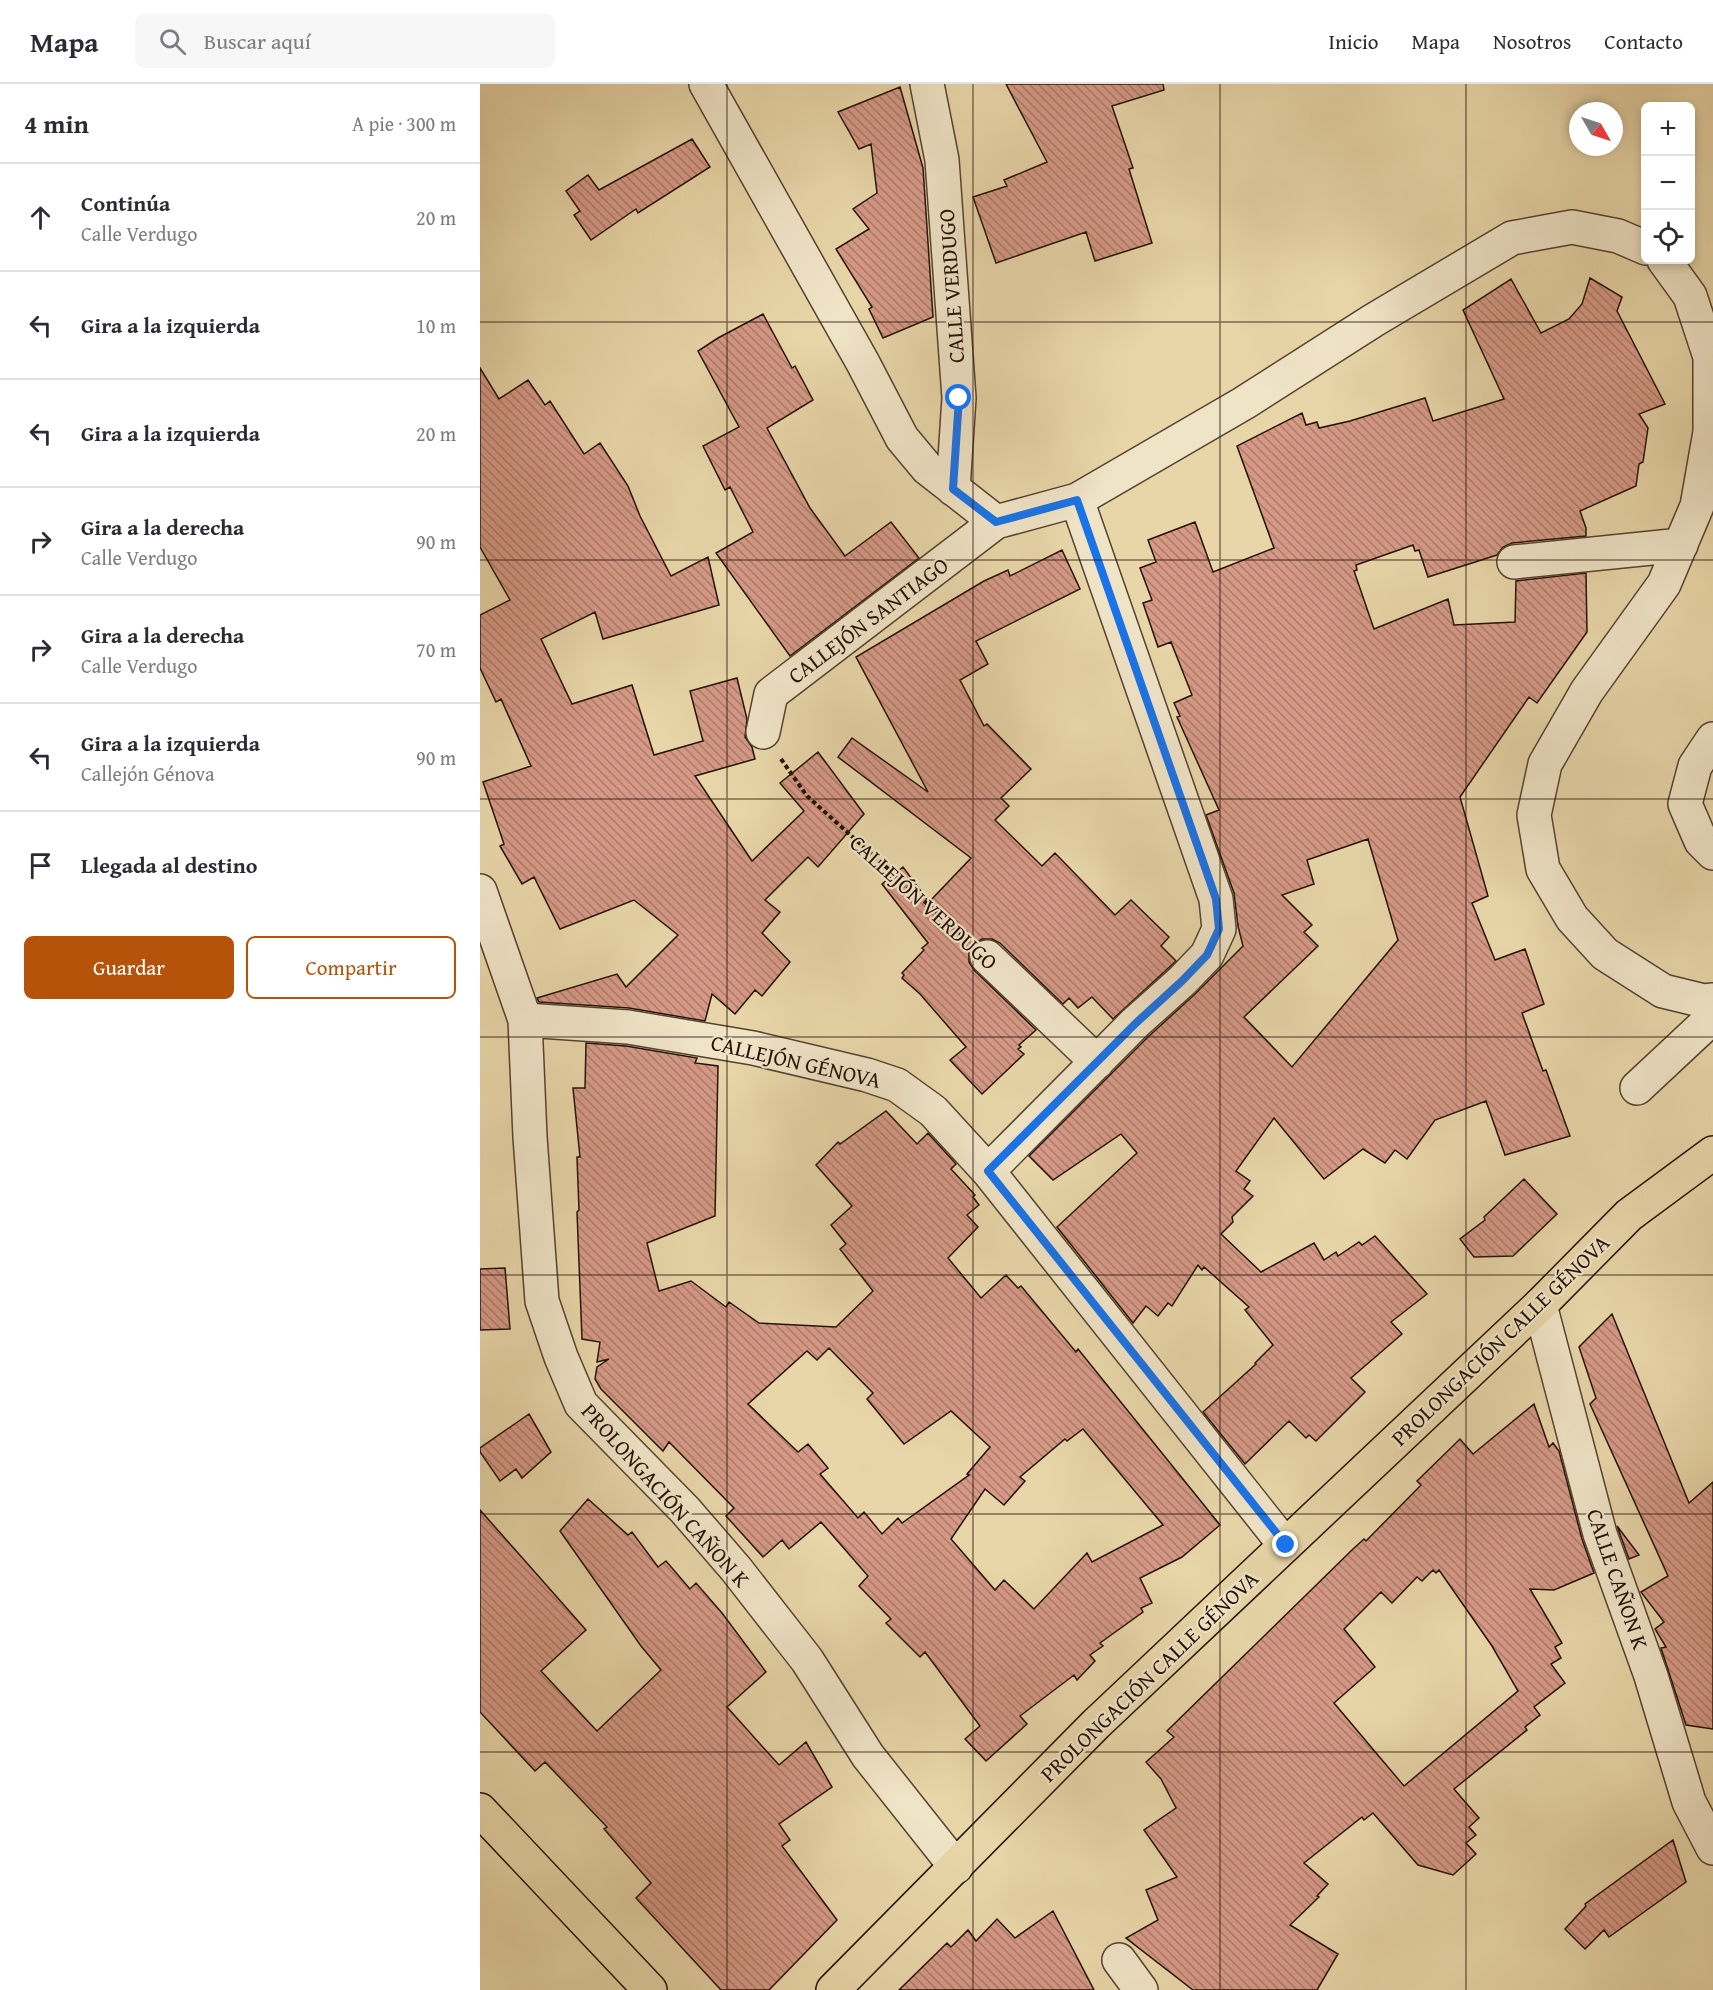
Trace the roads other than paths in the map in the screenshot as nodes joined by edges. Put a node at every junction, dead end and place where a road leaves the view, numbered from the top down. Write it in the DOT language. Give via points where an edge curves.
graph roads {
  1 [pos="706,84"];
  2 [pos="927,84"];
  3 [pos="1641,246"];
  4 [pos="1667,264"];
  5 [pos="953,489"];
  6 [pos="1077,500"];
  7 [pos="996,522"];
  8 [pos="1681,545"];
  9 [pos="1514,562"];
  10 [pos="763,732"];
  11 [pos="1713,739"];
  12 [pos="1713,854"];
  13 [pos="480,891"];
  14 [pos="987,957"];
  15 [pos="1713,1000"];
  16 [pos="1713,1017"];
  17 [pos="525,1020"];
  18 [pos="1097,1062"];
  19 [pos="1637,1088"];
  20 [pos="1713,1153"];
  21 [pos="988,1171"];
  22 [pos="1539,1305"];
  23 [pos="1286,1545"];
  24 [pos="480,1810"];
  25 [pos="1713,1848"];
  26 [pos="956,1867"];
  27 [pos="1119,1960"];
  28 [pos="650,1990"];
  29 [pos="833,1990"];
  30 [pos="1142,1990"];
  1 -- 5 [label="street" via="902,438 927,468"];
  2 -- 5 [label="street, CALLE VERDUGO" via="942,160 959,398"];
  3 -- 6 [label="street" via="1618,236 1572,227 1512,238 1244,403"];
  4 -- 8 [label="street" via="1690,296 1710,357 1710,432 1696,506"];
  5 -- 7 [label="street"];
  6 -- 7 [label="street"];
  6 -- 18 [label="street" via="1216,899 1219,929 1207,955"];
  7 -- 10 [label="street, CALLEJÓN SANTIAGO" via="771,694"];
  8 -- 9 [label="street"];
  8 -- 15 [label="street" via="1664,584 1587,691 1545,764 1534,815 1543,869 1572,918 1605,954 1663,991"];
  11 -- 12 [label="street" via="1695,766 1685,804 1701,841"];
  13 -- 17 [label="street, PROLONGACIÓN CAÑON K"];
  14 -- 18 [label="street, CALLEJÓN VERDUGO"];
  16 -- 19 [label="street"];
  17 -- 21 [label="street, CALLEJÓN GÉNOVA" via="628,1027 753,1048 867,1075 897,1085 933,1111"];
  17 -- 26 [label="street, PROLONGACIÓN CAÑON K" via="542,1301 581,1404 685,1510 736,1569 807,1660 868,1756"];
  18 -- 21 [label="street"];
  20 -- 22 [label="main road, PROLONGACIÓN CALLE GÉNOVA" via="1629,1215"];
  21 -- 23 [label="street, CALLEJÓN GÉNOVA"];
  22 -- 23 [label="main road, PROLONGACIÓN CALLE GÉNOVA"];
  22 -- 25 [label="street, CALLE CAÑON K" via="1600,1533 1651,1676 1689,1802"];
  23 -- 26 [label="main road, PROLONGACIÓN CALLE GÉNOVA" via="1096,1724"];
  24 -- 28 [label="main road"];
  26 -- 29 [label="main road, PROLONGACIÓN CALLE GÉNOVA"];
  27 -- 30 [label="street"];
}
